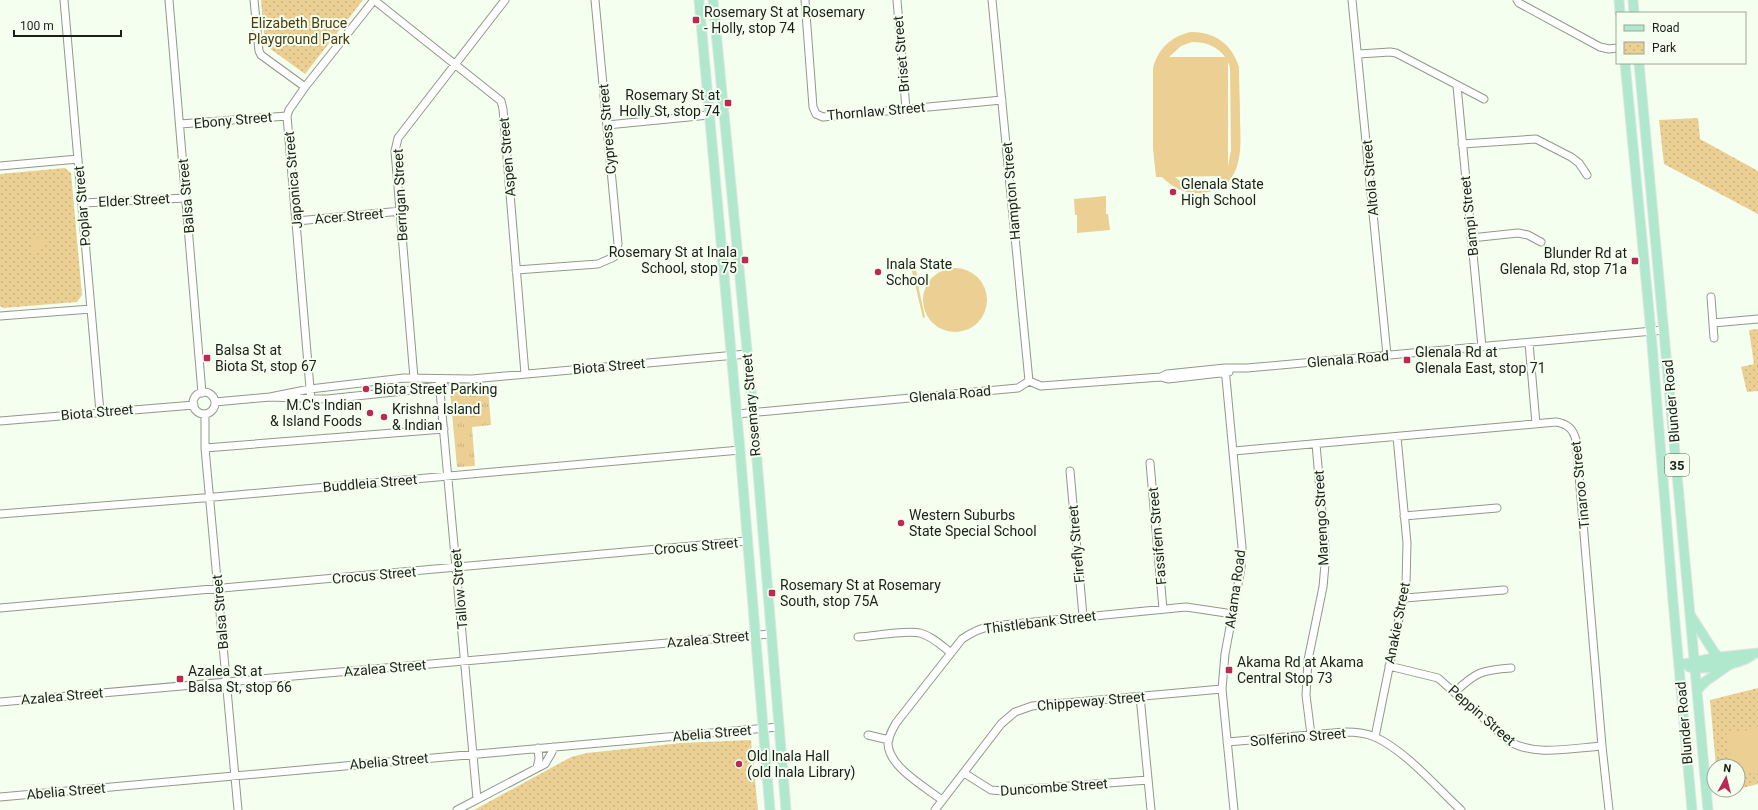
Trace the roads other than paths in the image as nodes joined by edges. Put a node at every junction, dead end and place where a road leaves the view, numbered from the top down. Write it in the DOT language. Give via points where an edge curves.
graph roads {
  1 [pos="64,0"];
  2 [pos="169,0"];
  3 [pos="254,0"];
  4 [pos="374,0"];
  5 [pos="505,0"];
  6 [pos="595,0"];
  7 [pos="699,0"];
  8 [pos="713,0"];
  9 [pos="805,0"];
  10 [pos="896,0"];
  11 [pos="992,0"];
  12 [pos="1352,0"];
  13 [pos="1517,0"];
  14 [pos="1619,0"];
  15 [pos="1633,0"];
  16 [pos="1620,12"];
  17 [pos="1634,12"];
  18 [pos="1616,48"];
  19 [pos="1358,54"];
  20 [pos="1626,64"];
  21 [pos="1639,64"];
  22 [pos="456,65"];
  23 [pos="1457,86"];
  24 [pos="305,87"];
  25 [pos="1484,99"];
  26 [pos="1002,100"];
  27 [pos="906,109"];
  28 [pos="709,115"];
  29 [pos="287,116"];
  30 [pos="180,124"];
  31 [pos="607,125"];
  32 [pos="1462,144"];
  33 [pos="78,158"];
  34 [pos="0,166"];
  35 [pos="1587,175"];
  36 [pos="186,198"];
  37 [pos="83,203"];
  38 [pos="401,211"];
  39 [pos="296,221"];
  40 [pos="1471,238"];
  41 [pos="1541,242"];
  42 [pos="516,270"];
  43 [pos="1711,298"];
  44 [pos="91,309"];
  45 [pos="0,316"];
  46 [pos="1758,319"];
  47 [pos="1714,323"];
  48 [pos="1664,330"];
  49 [pos="1651,332"];
  50 [pos="1714,338"];
  51 [pos="1529,343"];
  52 [pos="1482,347"];
  53 [pos="747,354"];
  54 [pos="731,355"];
  55 [pos="1387,355"];
  56 [pos="1225,371"];
  57 [pos="525,374"];
  58 [pos="414,378"];
  59 [pos="1029,381"];
  60 [pos="440,383"];
  61 [pos="310,389"];
  62 [pos="202,393"];
  63 [pos="270,398"];
  64 [pos="311,400"];
  65 [pos="215,402"];
  66 [pos="194,405"];
  67 [pos="100,412"];
  68 [pos="753,412"];
  69 [pos="205,414"];
  70 [pos="737,414"];
  71 [pos="0,421"];
  72 [pos="1536,424"];
  73 [pos="444,429"];
  74 [pos="1397,437"];
  75 [pos="1316,444"];
  76 [pos="205,448"];
  77 [pos="740,450"];
  78 [pos="1234,451"];
  79 [pos="1150,463"];
  80 [pos="1070,471"];
  81 [pos="448,476"];
  82 [pos="210,497"];
  83 [pos="1497,508"];
  84 [pos="0,514"];
  85 [pos="1404,516"];
  86 [pos="747,541"];
  87 [pos="457,568"];
  88 [pos="218,589"];
  89 [pos="1504,590"];
  90 [pos="1404,598"];
  91 [pos="0,608"];
  92 [pos="1163,609"];
  93 [pos="1233,614"];
  94 [pos="1690,615"];
  95 [pos="1083,616"];
  96 [pos="770,634"];
  97 [pos="755,635"];
  98 [pos="858,637"];
  99 [pos="951,653"];
  100 [pos="1756,654"];
  101 [pos="1719,657"];
  102 [pos="465,660"];
  103 [pos="1731,664"];
  104 [pos="1679,665"];
  105 [pos="1695,665"];
  106 [pos="1389,666"];
  107 [pos="1511,668"];
  108 [pos="226,682"];
  109 [pos="1222,689"];
  110 [pos="1697,690"];
  111 [pos="1455,692"];
  112 [pos="1140,696"];
  113 [pos="0,702"];
  114 [pos="778,727"];
  115 [pos="763,728"];
  116 [pos="1311,735"];
  117 [pos="868,736"];
  118 [pos="1375,737"];
  119 [pos="889,740"];
  120 [pos="1227,742"];
  121 [pos="1602,746"];
  122 [pos="553,747"];
  123 [pos="538,748"];
  124 [pos="473,754"];
  125 [pos="537,768"];
  126 [pos="964,773"];
  127 [pos="234,775"];
  128 [pos="1148,780"];
  129 [pos="0,797"];
  130 [pos="477,799"];
  131 [pos="942,800"];
  132 [pos="238,810"];
  133 [pos="457,810"];
  134 [pos="770,810"];
  135 [pos="786,810"];
  136 [pos="935,810"];
  137 [pos="1151,810"];
  138 [pos="1234,810"];
  139 [pos="1460,810"];
  140 [pos="1609,810"];
  141 [pos="1692,810"];
  142 [pos="1708,810"];
  1 -- 33 [label="street, Poplar Street"];
  2 -- 30 [label="street, Balsa Street"];
  3 -- 24 [label="street" via="261,55"];
  4 -- 22 [label="street, Aspen Street"];
  4 -- 24 [label="street, Japonica Street"];
  5 -- 22 [label="street, Berrigan Street"];
  6 -- 31 [label="street, Cypress Street"];
  7 -- 28 [label="main road, Rosemary Street"];
  8 -- 53 [label="main road, Rosemary Street"];
  9 -- 27 [label="street, Thornlaw Street" via="813,108 816,114 823,116"];
  10 -- 27 [label="street, Briset Street"];
  11 -- 26 [label="street, Hampton Street"];
  12 -- 19 [label="street, Altola Street"];
  13 -- 18 [label="street" via="1600,47 1609,50"];
  14 -- 16 [label="main road"];
  15 -- 17 [label="main road"];
  19 -- 23 [label="street" via="1396,53"];
  19 -- 55 [label="street, Altola Street"];
  20 -- 49 [label="main road, Blunder Road / 35"];
  21 -- 48 [label="main road, Blunder Road / 35"];
  22 -- 38 [label="street, Berrigan Street" via="398,138 395,151"];
  22 -- 42 [label="street, Aspen Street" via="501,101"];
  23 -- 25 [label="street"];
  23 -- 32 [label="street, Bampi Street"];
  24 -- 29 [label="street, Japonica Street"];
  26 -- 27 [label="street, Thornlaw Street"];
  26 -- 59 [label="street, Hampton Street"];
  28 -- 31 [label="street"];
  28 -- 54 [label="main road, Rosemary Street"];
  29 -- 30 [label="street, Ebony Street"];
  29 -- 39 [label="street, Japonica Street"];
  30 -- 36 [label="street, Balsa Street"];
  31 -- 42 [label="street, Cypress Street" via="618,244 614,257 598,264"];
  32 -- 35 [label="street" via="1536,138 1571,157"];
  32 -- 40 [label="street, Bampi Street"];
  33 -- 34 [label="street"];
  33 -- 37 [label="street, Poplar Street"];
  36 -- 37 [label="street, Elder Street"];
  36 -- 62 [label="street, Balsa Street"];
  37 -- 44 [label="street, Poplar Street"];
  38 -- 39 [label="street, Acer Street"];
  38 -- 58 [label="street, Berrigan Street"];
  39 -- 61 [label="street, Japonica Street"];
  40 -- 41 [label="street" via="1518,233"];
  40 -- 52 [label="street, Bampi Street"];
  42 -- 57 [label="street, Aspen Street"];
  43 -- 47 [label="street"];
  44 -- 45 [label="street"];
  44 -- 67 [label="street, Poplar Street"];
  46 -- 47 [label="street"];
  47 -- 50 [label="street"];
  48 -- 49 [label="street, Glenala Road"];
  48 -- 94 [label="main road, Blunder Road / 35"];
  49 -- 51 [label="street, Glenala Road"];
  49 -- 104 [label="main road, Blunder Road / 35"];
  51 -- 52 [label="street, Glenala Road"];
  51 -- 72 [label="street"];
  52 -- 55 [label="street, Glenala Road"];
  53 -- 54 [label="street, Biota Street"];
  53 -- 68 [label="main road, Rosemary Street"];
  54 -- 57 [label="street, Biota Street"];
  54 -- 70 [label="main road, Rosemary Street"];
  55 -- 56 [label="street, Glenala Road"];
  56 -- 59 [label="street, Glenala Road" via="1168,379 1161,377 1041,386"];
  56 -- 78 [label="street, Akama Road"];
  57 -- 60 [label="street, Biota Street"];
  58 -- 60 [label="street, Biota Street"];
  58 -- 61 [label="street, Biota Street"];
  59 -- 68 [label="street, Glenala Road" via="1018,388"];
  60 -- 64 [label="street, Biota Street" via="404,391"];
  60 -- 73 [label="street, Tallow Street"];
  61 -- 63 [label="street, Biota Street"];
  61 -- 64 [label="street, Japonica Street"];
  62 -- 65 [label="street" via="209,394"];
  62 -- 66 [label="street" via="197,396"];
  63 -- 64 [label="street, Biota Street"];
  63 -- 65 [label="street, Biota Street"];
  65 -- 69 [label="street" via="211,411"];
  66 -- 67 [label="street, Biota Street"];
  66 -- 69 [label="street" via="199,412"];
  67 -- 71 [label="street, Biota Street"];
  68 -- 70 [label="street, Glenala Road"];
  68 -- 96 [label="main road, Rosemary Street"];
  69 -- 76 [label="street, Balsa Street"];
  70 -- 77 [label="main road, Rosemary Street"];
  72 -- 74 [label="street, Tinaroo Street"];
  72 -- 121 [label="street, Tinaroo Street" via="1563,423 1574,432 1576,440"];
  73 -- 76 [label="street"];
  73 -- 81 [label="street, Tallow Street"];
  74 -- 75 [label="street, Tinaroo Street"];
  74 -- 85 [label="street, Anakie Street"];
  75 -- 78 [label="street, Tinaroo Street"];
  75 -- 116 [label="street, Marengo Street" via="1325,564 1323,587 1307,666 1306,695"];
  76 -- 82 [label="street, Balsa Street"];
  77 -- 81 [label="street, Buddleia Street"];
  77 -- 86 [label="main road, Rosemary Street"];
  78 -- 93 [label="street, Akama Road" via="1242,568"];
  79 -- 92 [label="street, Fassifern Street"];
  80 -- 95 [label="street, Firefly Street"];
  81 -- 82 [label="street, Buddleia Street"];
  81 -- 87 [label="street, Tallow Street"];
  82 -- 84 [label="street, Buddleia Street"];
  82 -- 88 [label="street, Balsa Street"];
  83 -- 85 [label="street"];
  85 -- 90 [label="street, Anakie Street" via="1407,555"];
  86 -- 87 [label="street, Crocus Street"];
  86 -- 97 [label="main road, Rosemary Street"];
  87 -- 88 [label="street, Crocus Street"];
  87 -- 102 [label="street, Tallow Street"];
  88 -- 91 [label="street, Crocus Street"];
  88 -- 108 [label="street, Balsa Street"];
  89 -- 90 [label="street"];
  90 -- 106 [label="street, Anakie Street"];
  92 -- 93 [label="street, Thistlebank Street" via="1186,607"];
  92 -- 95 [label="street, Thistlebank Street"];
  93 -- 109 [label="street, Akama Road" via="1225,654"];
  94 -- 101 [label="main road"];
  94 -- 105 [label="main road, Blunder Road / 35"];
  95 -- 99 [label="street, Thistlebank Street" via="982,628 962,639"];
  96 -- 97 [label="street, Azalea Street"];
  96 -- 114 [label="main road, Rosemary Street"];
  97 -- 102 [label="street, Azalea Street"];
  97 -- 115 [label="main road, Rosemary Street"];
  98 -- 99 [label="street" via="921,633"];
  99 -- 119 [label="street, Thistlebank Street" via="896,723"];
  100 -- 101 [label="main road"];
  100 -- 103 [label="main road"];
  101 -- 105 [label="main road"];
  102 -- 108 [label="street, Azalea Street"];
  102 -- 124 [label="street, Tallow Street"];
  103 -- 105 [label="main road"];
  103 -- 110 [label="main road"];
  104 -- 105 [label="main road"];
  104 -- 141 [label="main road, Blunder Road / 35"];
  105 -- 110 [label="main road, Blunder Road / 35"];
  106 -- 111 [label="street, Peppin Street" via="1438,678"];
  106 -- 118 [label="street, Anakie Street"];
  107 -- 111 [label="street" via="1482,672"];
  108 -- 113 [label="street, Azalea Street"];
  108 -- 127 [label="street, Balsa Street"];
  109 -- 112 [label="street, Chippeway Street"];
  109 -- 120 [label="street, Akama Road"];
  110 -- 142 [label="main road, Blunder Road / 35"];
  111 -- 121 [label="street, Peppin Street" via="1519,747 1531,750"];
  112 -- 126 [label="street, Chippeway Street" via="1032,706 1016,712 1001,724"];
  112 -- 128 [label="street"];
  114 -- 115 [label="street, Abelia Street"];
  114 -- 135 [label="main road, Rosemary Street"];
  115 -- 122 [label="street, Abelia Street"];
  115 -- 134 [label="main road, Rosemary Street"];
  116 -- 118 [label="street, Solferino Street" via="1345,732"];
  116 -- 120 [label="street, Solferino Street"];
  117 -- 119 [label="street"];
  118 -- 139 [label="street, Solferino Street" via="1396,749"];
  119 -- 131 [label="street" via="891,756 897,765"];
  120 -- 138 [label="street, Akama Road"];
  121 -- 140 [label="street, Tinaroo Street"];
  122 -- 123 [label="street, Abelia Street"];
  122 -- 125 [label="street" via="545,764"];
  123 -- 124 [label="street, Abelia Street"];
  123 -- 125 [label="street"];
  124 -- 127 [label="street, Abelia Street"];
  124 -- 130 [label="street, Tallow Street"];
  125 -- 130 [label="street"];
  126 -- 128 [label="street, Duncombe Street" via="991,790 1004,791"];
  126 -- 131 [label="street, Chippeway Street"];
  127 -- 129 [label="street, Abelia Street"];
  127 -- 132 [label="street, Balsa Street"];
  128 -- 137 [label="street"];
  130 -- 133 [label="street"];
  131 -- 136 [label="street, Chippeway Street"];
}
